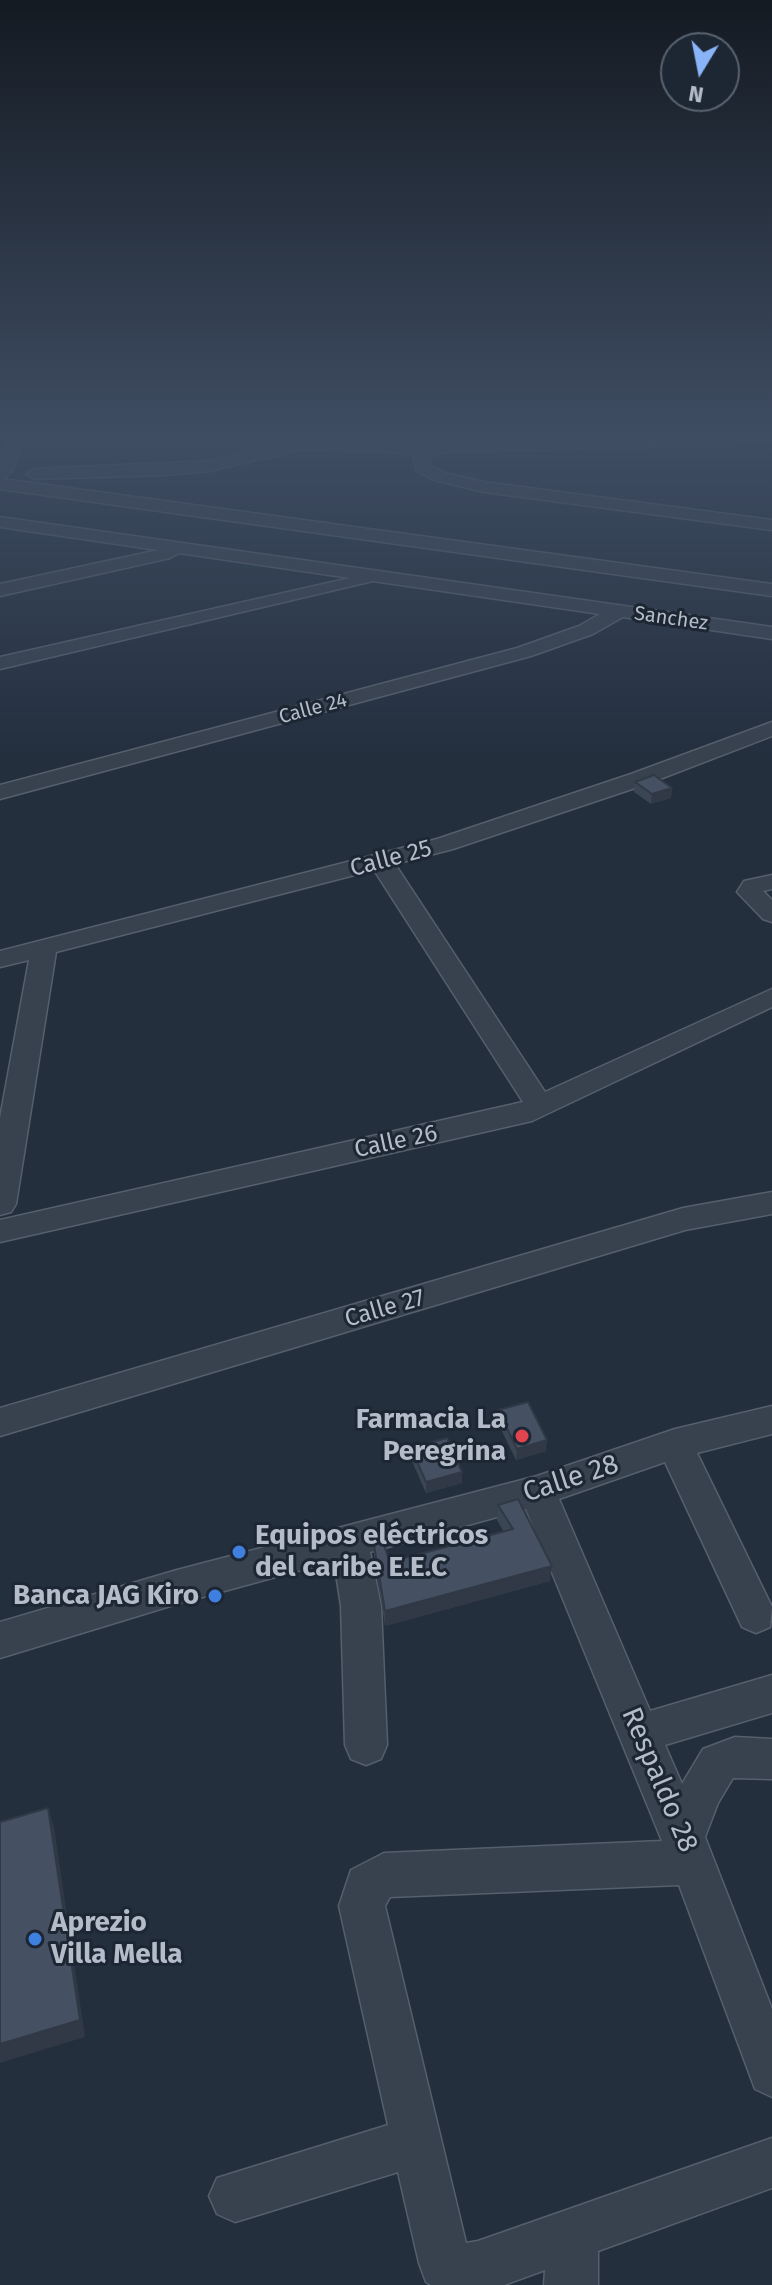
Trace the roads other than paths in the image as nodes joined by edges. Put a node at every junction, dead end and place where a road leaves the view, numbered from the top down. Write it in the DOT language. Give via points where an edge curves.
graph roads {
  1 [pos="144,543"];
  2 [pos="427,543"];
  3 [pos="189,549"];
  4 [pos="382,576"];
  5 [pos="0,590"];
  6 [pos="772,590"];
  7 [pos="620,611"];
  8 [pos="772,633"];
  9 [pos="0,663"];
  10 [pos="771,729"];
  11 [pos="0,792"];
  12 [pos="381,862"];
  13 [pos="772,882"];
  14 [pos="772,914"];
  15 [pos="44,947"];
  16 [pos="0,959"];
  17 [pos="772,997"];
  18 [pos="540,1106"];
  19 [pos="772,1203"];
  20 [pos="0,1204"];
  21 [pos="0,1231"];
  22 [pos="772,1420"];
  23 [pos="0,1422"];
  24 [pos="675,1444"];
  25 [pos="537,1491"];
  26 [pos="348,1542"];
  27 [pos="756,1615"];
  28 [pos="0,1640"];
  29 [pos="772,1694"];
  30 [pos="640,1734"];
  31 [pos="366,1745"];
  32 [pos="772,1759"];
  33 [pos="688,1849"];
  34 [pos="772,2072"];
  35 [pos="417,2141"];
  36 [pos="772,2163"];
  37 [pos="235,2196"];
  38 [pos="571,2261"];
  1 -- 3 [label="street, Sanchez"];
  2 -- 6 [label="street"];
  3 -- 4 [label="street, Sanchez"];
  3 -- 5 [label="street"];
  4 -- 7 [label="street, Sanchez"];
  4 -- 9 [label="street"];
  7 -- 8 [label="street, Sanchez"];
  7 -- 11 [label="street, Calle 24" via="586,630 524,652"];
  10 -- 12 [label="street, Calle 25" via="639,779"];
  12 -- 15 [label="street, Calle 25"];
  12 -- 18 [label="street"];
  13 -- 14 [label="street" via="749,892"];
  15 -- 16 [label="street, Calle 25"];
  15 -- 20 [label="street"];
  17 -- 18 [label="street, Calle 26"];
  18 -- 21 [label="street, Calle 26"];
  19 -- 23 [label="street, Calle 27" via="683,1219"];
  22 -- 24 [label="street, Calle 28"];
  24 -- 25 [label="street, Calle 28"];
  24 -- 27 [label="street"];
  25 -- 26 [label="street, Calle 28"];
  25 -- 30 [label="street, Respaldo 28"];
  26 -- 28 [label="street, Calle 28"];
  26 -- 31 [label="street" via="361,1606"];
  29 -- 30 [label="street"];
  30 -- 33 [label="street, Respaldo 28"];
  32 -- 33 [label="street" via="735,1757 718,1763 701,1791"];
  33 -- 34 [label="street, Respaldo 28"];
  33 -- 35 [label="street" via="384,1875 367,1886 362,1906"];
  35 -- 37 [label="street"];
  35 -- 38 [label="street" via="445,2263 456,2270"];
  36 -- 38 [label="street"];
}
